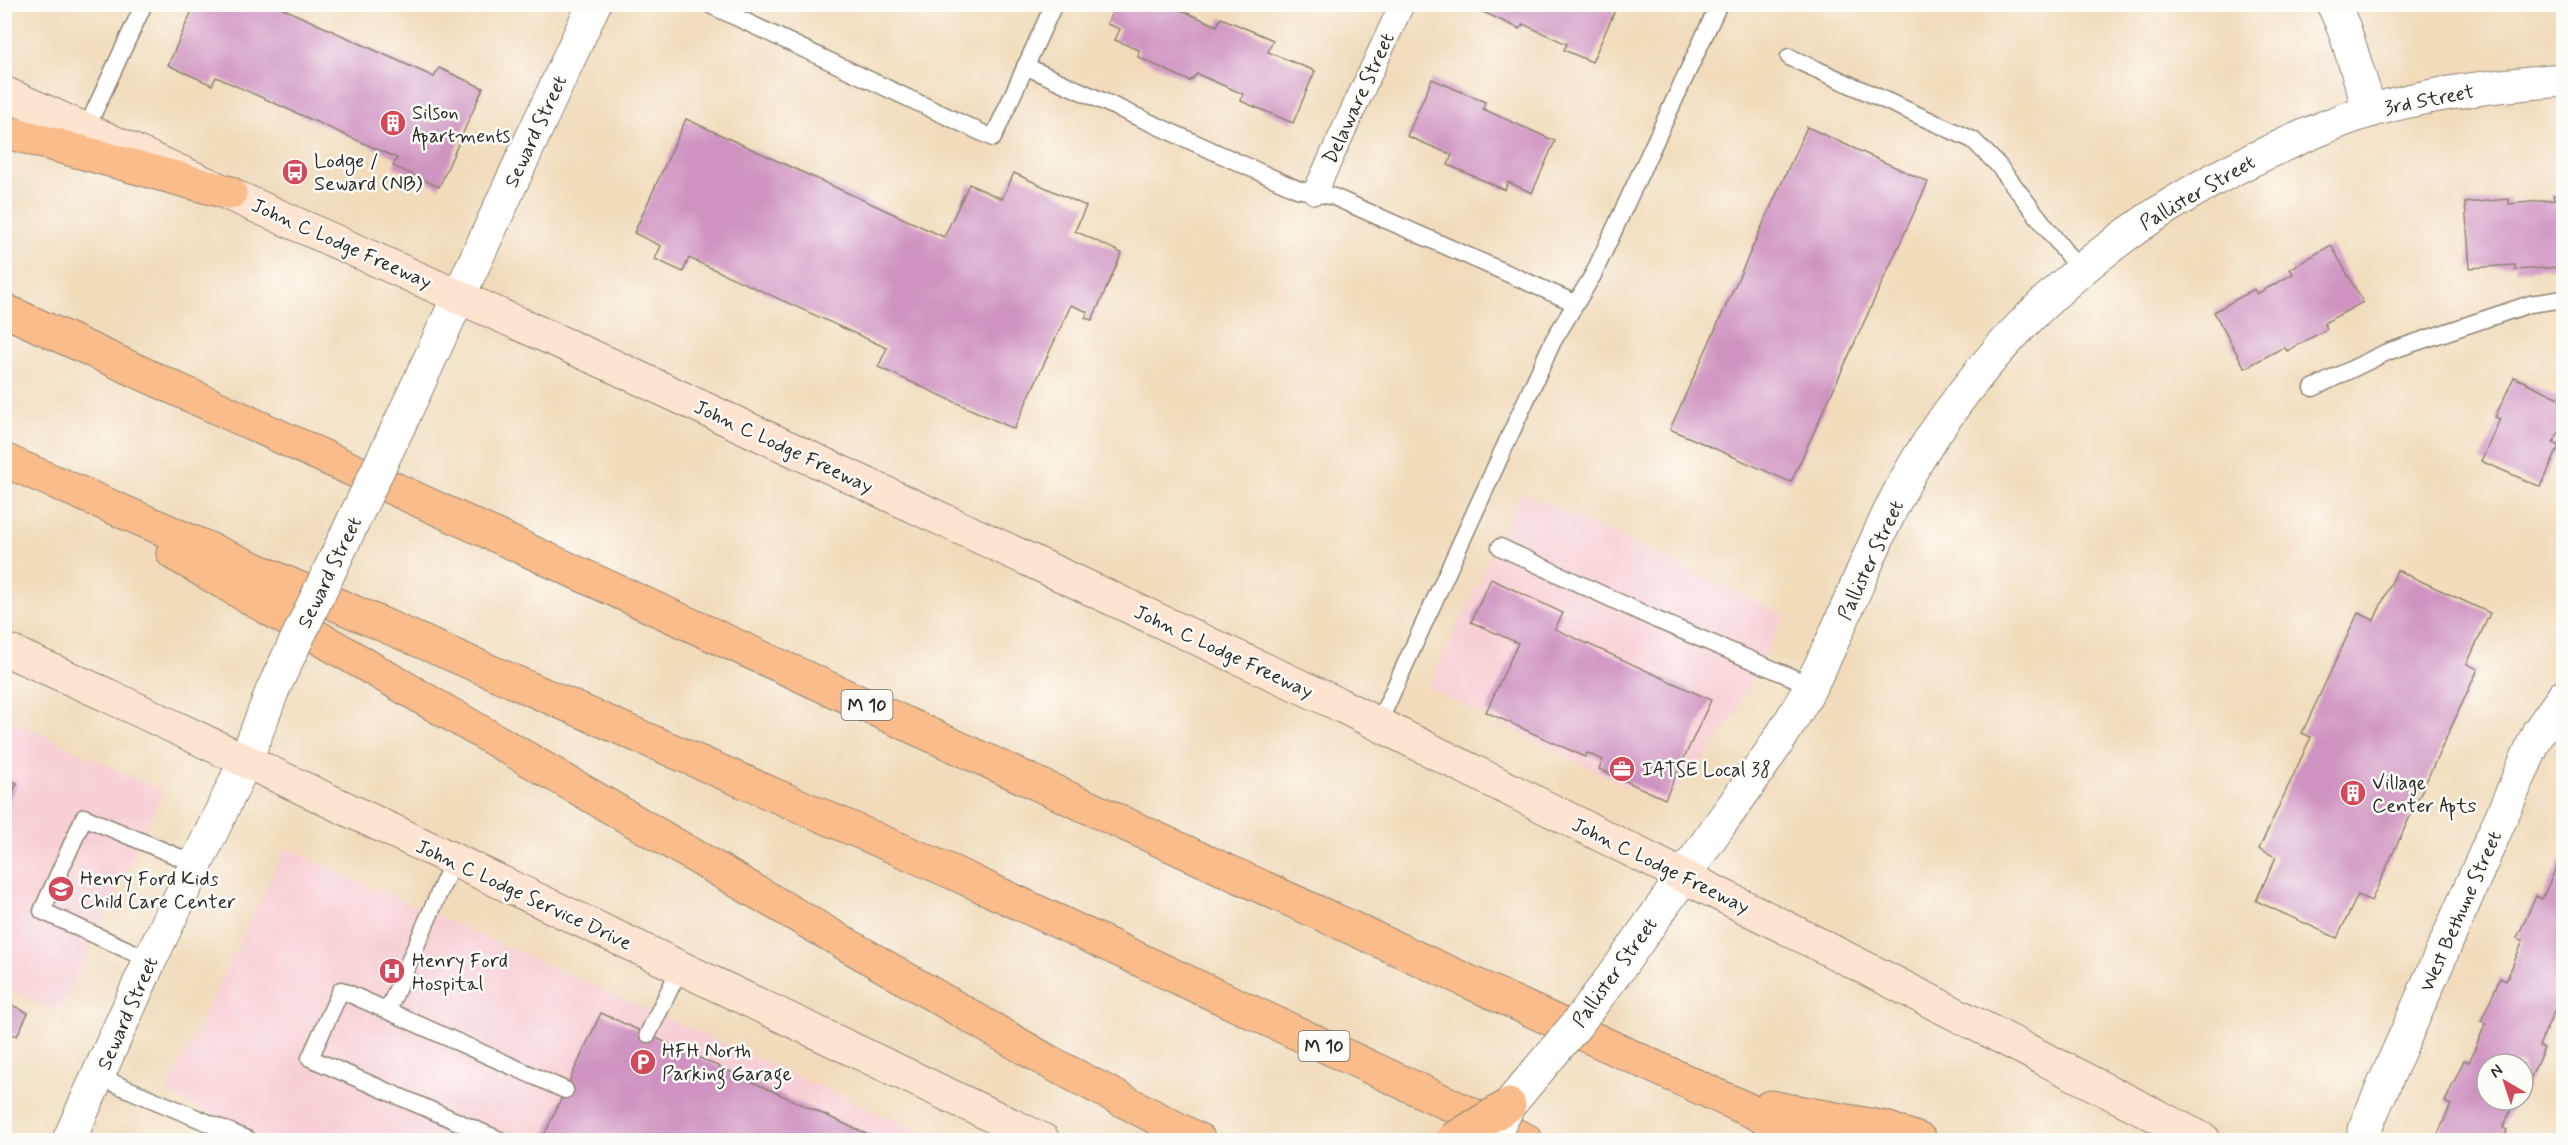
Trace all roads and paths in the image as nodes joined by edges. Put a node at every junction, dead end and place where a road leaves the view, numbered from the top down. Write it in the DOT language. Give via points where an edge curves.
graph roads {
  1 [pos="144,4"];
  2 [pos="594,4"];
  3 [pos="708,4"];
  4 [pos="1054,4"];
  5 [pos="1402,4"];
  6 [pos="1719,4"];
  7 [pos="2333,4"];
  8 [pos="1789,57"];
  9 [pos="1025,66"];
  10 [pos="2564,80"];
  11 [pos="4,93"];
  12 [pos="2370,111"];
  13 [pos="86,129"];
  14 [pos="4,131"];
  15 [pos="1315,192"];
  16 [pos="230,194"];
  17 [pos="2080,271"];
  18 [pos="459,296"];
  19 [pos="2564,299"];
  20 [pos="1575,303"];
  21 [pos="4,310"];
  22 [pos="2313,388"];
  23 [pos="4,461"];
  24 [pos="1500,546"];
  25 [pos="4,649"];
  26 [pos="1810,686"];
  27 [pos="2564,696"];
  28 [pos="1378,724"];
  29 [pos="245,762"];
  30 [pos="453,861"];
  31 [pos="195,864"];
  32 [pos="1683,876"];
  33 [pos="1122,951"];
  34 [pos="150,960"];
  35 [pos="680,968"];
  36 [pos="388,1010"];
  37 [pos="648,1034"];
  38 [pos="99,1077"];
  39 [pos="565,1090"];
  40 [pos="1729,1100"];
  41 [pos="1509,1105"];
  42 [pos="2364,1130"];
  43 [pos="69,1140"];
  44 [pos="249,1140"];
  45 [pos="500,1140"];
  46 [pos="1043,1140"];
  47 [pos="1199,1140"];
  48 [pos="1452,1140"];
  49 [pos="1490,1140"];
  50 [pos="1526,1140"];
  51 [pos="1814,1140"];
  52 [pos="1920,1140"];
  53 [pos="2204,1140"];
  1 -- 13 [label="lane"];
  2 -- 18 [label="street, Seward Street"];
  3 -- 9 [label="lane" via="993,138"];
  4 -- 9 [label="lane"];
  5 -- 15 [label="street, Delaware Street"];
  6 -- 20 [label="lane" via="1593,275"];
  7 -- 12 [label="street, 3rd Street"];
  8 -- 17 [label="lane" via="1973,140 1998,165"];
  9 -- 15 [label="lane" via="1297,189"];
  10 -- 12 [label="street, 3rd Street" via="2458,91"];
  11 -- 13 [label="main road"];
  12 -- 17 [label="street, Pallister Street" via="2325,127 2209,181 2125,233"];
  13 -- 16 [label="main road"];
  14 -- 16 [label="highway"];
  15 -- 20 [label="lane"];
  16 -- 18 [label="main road, John C Lodge Freeway"];
  17 -- 26 [label="street, Pallister Street" via="2007,339 1959,398 1917,460"];
  18 -- 28 [label="main road, John C Lodge Freeway"];
  18 -- 29 [label="street, Seward Street, bridge" via="273,689"];
  19 -- 22 [label="lane" via="2529,304 2387,352"];
  20 -- 28 [label="lane" via="1548,352"];
  21 -- 40 [label="highway, M 10"];
  23 -- 33 [label="highway, M 10" via="943,868"];
  23 -- 47 [label="highway" via="183,558 1049,1062"];
  24 -- 26 [label="lane"];
  25 -- 29 [label="main road, John C Lodge Service Drive"];
  26 -- 32 [label="street, Pallister Street" via="1762,766"];
  27 -- 42 [label="street, West Bethune Street" via="2539,731"];
  28 -- 32 [label="main road, John C Lodge Freeway"];
  29 -- 30 [label="main road, John C Lodge Service Drive"];
  29 -- 31 [label="street, Seward Street"];
  30 -- 35 [label="main road, John C Lodge Service Drive"];
  30 -- 36 [label="lane"];
  31 -- 34 [label="street, Seward Street"];
  31 -- 34 [label="lane" via="84,817 42,912"];
  32 -- 41 [label="street, Pallister Street, bridge" via="1576,1025"];
  32 -- 53 [label="main road, John C Lodge Freeway"];
  33 -- 49 [label="highway"];
  33 -- 50 [label="highway, M 10"];
  34 -- 38 [label="street, Seward Street"];
  35 -- 37 [label="lane"];
  35 -- 46 [label="main road, John C Lodge Service Drive"];
  36 -- 39 [label="lane"];
  36 -- 45 [label="lane" via="341,990 310,1058"];
  38 -- 43 [label="street, Seward Street"];
  38 -- 44 [label="lane"];
  40 -- 51 [label="highway, M 10"];
  40 -- 52 [label="highway" via="1886,1128"];
  41 -- 48 [label="highway, bridge"];
  41 -- 49 [label="street, Pallister Street, bridge"];
}
